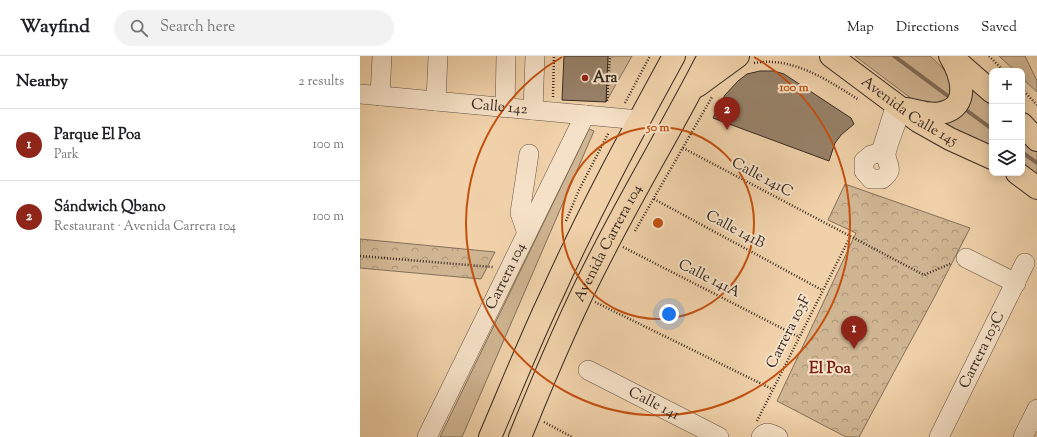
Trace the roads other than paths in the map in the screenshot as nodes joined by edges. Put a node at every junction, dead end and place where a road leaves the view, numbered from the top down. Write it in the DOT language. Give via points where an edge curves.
graph roads {
  1 [pos="382,56"];
  2 [pos="438,56"];
  3 [pos="506,56"];
  4 [pos="535,56"];
  5 [pos="674,56"];
  6 [pos="709,56"];
  7 [pos="950,56"];
  8 [pos="831,57"];
  9 [pos="744,60"];
  10 [pos="989,89"];
  11 [pos="692,90"];
  12 [pos="360,94"];
  13 [pos="380,96"];
  14 [pos="436,101"];
  15 [pos="899,106"];
  16 [pos="505,108"];
  17 [pos="533,110"];
  18 [pos="585,115"];
  19 [pos="640,120"];
  20 [pos="1025,127"];
  21 [pos="1037,140"];
  22 [pos="529,154"];
  23 [pos="989,157"];
  24 [pos="1021,176"];
  25 [pos="1037,188"];
  26 [pos="527,233"];
  27 [pos="966,258"];
  28 [pos="1025,263"];
  29 [pos="1016,283"];
  30 [pos="588,370"];
  31 [pos="1037,409"];
  32 [pos="758,430"];
  33 [pos="427,437"];
  34 [pos="490,437"];
  35 [pos="520,437"];
  36 [pos="719,437"];
  37 [pos="778,437"];
  38 [pos="939,437"];
  39 [pos="1023,437"];
  1 -- 13 [label="street"];
  2 -- 14 [label="street"];
  3 -- 16 [label="street"];
  4 -- 17 [label="street"];
  5 -- 19 [label="main road, Avenida Carrera 104"];
  6 -- 11 [label="main road, Avenida Carrera 104"];
  7 -- 10 [label="main road"];
  7 -- 15 [label="main road" via="959,74 962,90 957,104 948,111 933,114"];
  8 -- 15 [label="main road, Avenida Calle 145"];
  9 -- 11 [label="main road"];
  11 -- 35 [label="main road, Avenida Carrera 104" via="674,143 621,246 558,347"];
  12 -- 13 [label="street, Calle 142"];
  13 -- 14 [label="street, Calle 142"];
  14 -- 16 [label="street, Calle 142"];
  15 -- 23 [label="main road, Avenida Calle 145" via="934,131"];
  16 -- 17 [label="street, Calle 142"];
  17 -- 18 [label="street, Calle 142"];
  18 -- 19 [label="street, Calle 142"];
  18 -- 26 [label="street, Carrera 104"];
  19 -- 34 [label="main road, Avenida Carrera 104" via="554,290"];
  20 -- 21 [label="main road"];
  22 -- 26 [label="street" via="520,213"];
  24 -- 25 [label="main road"];
  26 -- 33 [label="street, Carrera 104"];
  27 -- 29 [label="street"];
  28 -- 29 [label="street, Carrera 103C"];
  29 -- 38 [label="street, Carrera 103C"];
  30 -- 36 [label="street, Calle 141"];
  31 -- 39 [label="street"];
  32 -- 37 [label="street"];
}
